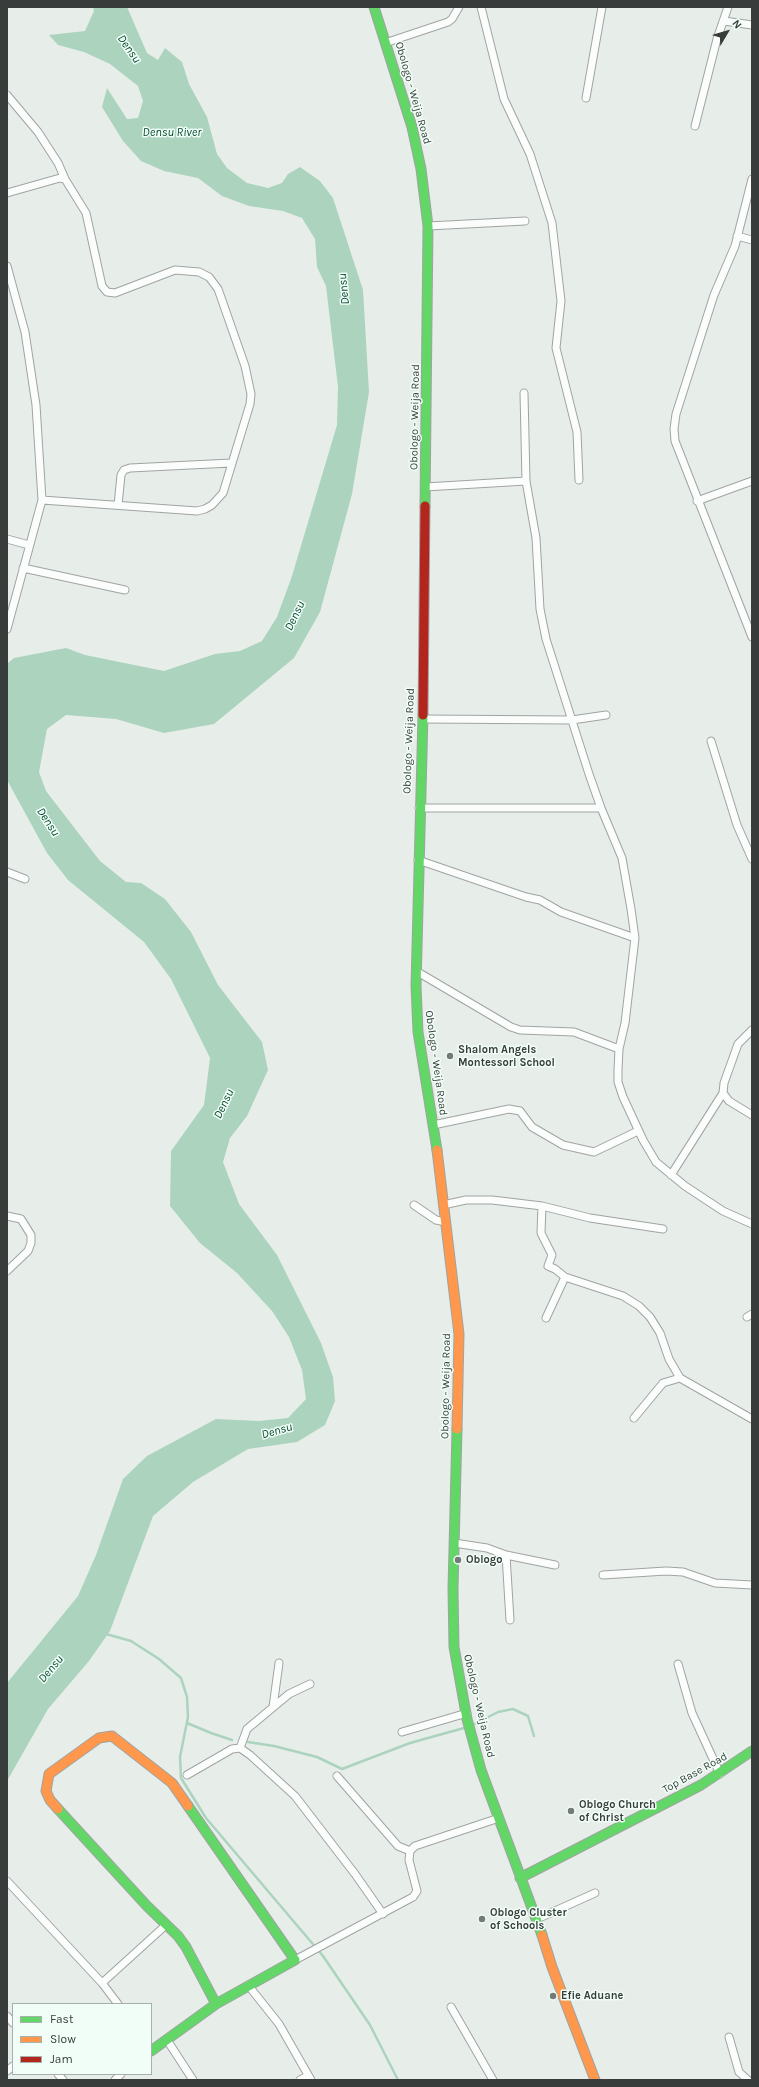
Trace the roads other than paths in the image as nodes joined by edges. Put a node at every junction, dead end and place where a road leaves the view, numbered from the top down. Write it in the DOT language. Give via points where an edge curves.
graph roads {
  1 [pos="374,7"];
  2 [pos="459,7"];
  3 [pos="480,7"];
  4 [pos="602,7"];
  5 [pos="728,7"];
  6 [pos="724,21"];
  7 [pos="752,25"];
  8 [pos="385,43"];
  9 [pos="7,95"];
  10 [pos="586,98"];
  11 [pos="695,126"];
  12 [pos="66,179"];
  13 [pos="752,179"];
  14 [pos="7,193"];
  15 [pos="525,221"];
  16 [pos="428,226"];
  17 [pos="737,236"];
  18 [pos="752,240"];
  19 [pos="7,266"];
  20 [pos="524,393"];
  21 [pos="231,464"];
  22 [pos="579,480"];
  23 [pos="526,481"];
  24 [pos="752,481"];
  25 [pos="425,487"];
  26 [pos="42,500"];
  27 [pos="697,501"];
  28 [pos="118,504"];
  29 [pos="7,539"];
  30 [pos="29,545"];
  31 [pos="24,568"];
  32 [pos="125,590"];
  33 [pos="7,629"];
  34 [pos="752,637"];
  35 [pos="606,716"];
  36 [pos="423,719"];
  37 [pos="572,720"];
  38 [pos="711,741"];
  39 [pos="419,808"];
  40 [pos="601,808"];
  41 [pos="752,859"];
  42 [pos="418,860"];
  43 [pos="7,872"];
  44 [pos="25,879"];
  45 [pos="635,938"];
  46 [pos="416,971"];
  47 [pos="752,1030"];
  48 [pos="619,1049"];
  49 [pos="723,1093"];
  50 [pos="752,1115"];
  51 [pos="433,1125"];
  52 [pos="638,1130"];
  53 [pos="671,1175"];
  54 [pos="414,1205"];
  55 [pos="443,1205"];
  56 [pos="542,1206"];
  57 [pos="7,1216"];
  58 [pos="446,1222"];
  59 [pos="752,1224"];
  60 [pos="663,1229"];
  61 [pos="7,1272"];
  62 [pos="565,1277"];
  63 [pos="546,1318"];
  64 [pos="680,1378"];
  65 [pos="634,1418"];
  66 [pos="752,1418"];
  67 [pos="454,1543"];
  68 [pos="506,1554"];
  69 [pos="555,1565"];
  70 [pos="603,1574"];
  71 [pos="752,1585"];
  72 [pos="510,1620"];
  73 [pos="279,1663"];
  74 [pos="678,1664"];
  75 [pos="310,1684"];
  76 [pos="273,1707"];
  77 [pos="467,1713"];
  78 [pos="402,1732"];
  79 [pos="240,1748"];
  80 [pos="752,1751"];
  81 [pos="720,1774"];
  82 [pos="187,1775"];
  83 [pos="337,1776"];
  84 [pos="499,1818"];
  85 [pos="410,1851"];
  86 [pos="520,1878"];
  87 [pos="7,1881"];
  88 [pos="595,1893"];
  89 [pos="383,1914"];
  90 [pos="537,1919"];
  91 [pos="166,1925"];
  92 [pos="295,1960"];
  93 [pos="102,1983"];
  94 [pos="248,1985"];
  95 [pos="117,2003"];
  96 [pos="216,2004"];
  97 [pos="451,2007"];
  98 [pos="729,2037"];
  99 [pos="167,2040"];
  100 [pos="152,2048"];
  101 [pos="310,2078"];
  102 [pos="193,2080"];
  103 [pos="300,2080"];
  104 [pos="493,2080"];
  105 [pos="595,2080"];
  106 [pos="748,2080"];
  1 -- 8 [label="street, Obologo - Weija Road"];
  2 -- 8 [label="street" via="452,20 448,22"];
  3 -- 22 [label="street" via="504,99 530,154 552,223 561,301 556,348 577,432"];
  4 -- 10 [label="street"];
  5 -- 6 [label="street"];
  6 -- 7 [label="street"];
  6 -- 11 [label="street"];
  8 -- 16 [label="street, Obologo - Weija Road" via="412,127"];
  9 -- 12 [label="street" via="38,132"];
  12 -- 14 [label="street" via="60,178"];
  12 -- 21 [label="street" via="86,213 102,286 107,292 115,294 175,270 199,272 209,277 218,289 245,366 251,394"];
  13 -- 17 [label="street"];
  15 -- 16 [label="street"];
  16 -- 25 [label="street, Obologo - Weija Road"];
  17 -- 18 [label="street"];
  17 -- 27 [label="street" via="714,295 676,414 674,441"];
  19 -- 26 [label="street" via="26,340 36,405"];
  20 -- 23 [label="street"];
  21 -- 28 [label="street" via="223,493 205,509 197,511"];
  21 -- 28 [label="street" via="124,470 121,475"];
  23 -- 25 [label="street"];
  23 -- 37 [label="street" via="536,538 540,609 546,639"];
  24 -- 27 [label="street"];
  25 -- 36 [label="street, Obologo - Weija Road"];
  26 -- 28 [label="street"];
  26 -- 30 [label="street"];
  27 -- 34 [label="street"];
  29 -- 30 [label="street"];
  30 -- 31 [label="street"];
  31 -- 32 [label="street"];
  31 -- 33 [label="street"];
  35 -- 37 [label="street"];
  36 -- 37 [label="street"];
  36 -- 39 [label="street, Obologo - Weija Road"];
  37 -- 40 [label="street"];
  38 -- 41 [label="street" via="737,825"];
  39 -- 40 [label="street"];
  39 -- 42 [label="street, Obologo - Weija Road"];
  40 -- 45 [label="street" via="622,858"];
  42 -- 45 [label="street" via="540,900 561,912"];
  42 -- 46 [label="street, Obologo - Weija Road"];
  43 -- 44 [label="street"];
  45 -- 48 [label="street" via="625,1023"];
  46 -- 48 [label="street" via="520,1030 574,1032"];
  46 -- 51 [label="street, Obologo - Weija Road" via="418,1032"];
  47 -- 49 [label="street" via="738,1044"];
  48 -- 52 [label="street" via="618,1082 622,1097"];
  49 -- 50 [label="street" via="729,1101"];
  49 -- 53 [label="street"];
  51 -- 52 [label="street" via="509,1109 520,1112 532,1127 564,1144 594,1152"];
  51 -- 55 [label="street, Obologo - Weija Road"];
  52 -- 53 [label="street" via="656,1162"];
  53 -- 59 [label="street" via="723,1211"];
  54 -- 58 [label="street" via="436,1220"];
  55 -- 56 [label="street" via="480,1199"];
  55 -- 58 [label="street, Obologo - Weija Road"];
  56 -- 60 [label="street" via="590,1218"];
  56 -- 62 [label="street" via="541,1233 552,1255 548,1266"];
  57 -- 61 [label="street" via="21,1219 31,1235 28,1251"];
  58 -- 67 [label="street, Obologo - Weija Road" via="459,1334"];
  62 -- 63 [label="street"];
  62 -- 64 [label="street" via="623,1296 639,1306 660,1333 669,1359"];
  64 -- 65 [label="street" via="663,1383"];
  64 -- 66 [label="street"];
  67 -- 68 [label="street"];
  67 -- 77 [label="street, Obologo - Weija Road" via="454,1647"];
  68 -- 69 [label="street"];
  68 -- 72 [label="street"];
  70 -- 71 [label="street" via="683,1572 715,1582"];
  73 -- 76 [label="street"];
  74 -- 81 [label="street" via="692,1713"];
  75 -- 76 [label="street" via="289,1694"];
  76 -- 79 [label="street" via="248,1728"];
  77 -- 78 [label="street"];
  77 -- 84 [label="street, Obologo - Weija Road" via="481,1770"];
  79 -- 82 [label="street" via="227,1751"];
  79 -- 89 [label="street" via="295,1796"];
  80 -- 81 [label="street, Top Base Road"];
  81 -- 86 [label="street, Top Base Road"];
  83 -- 85 [label="street" via="398,1846"];
  84 -- 85 [label="street" via="415,1846"];
  84 -- 86 [label="street, Obologo - Weija Road"];
  85 -- 89 [label="street" via="409,1860 417,1891 406,1902"];
  86 -- 90 [label="street, Obologo - Weija Road"];
  87 -- 93 [label="street"];
  88 -- 90 [label="street"];
  89 -- 92 [label="street"];
  90 -- 105 [label="street, Obologo - Weija Road" via="552,1967"];
  91 -- 92 [label="street" via="60,1813 46,1790 49,1774 99,1738 112,1736 172,1783"];
  91 -- 93 [label="street"];
  91 -- 96 [label="street" via="186,1947"];
  92 -- 94 [label="street"];
  93 -- 95 [label="street"];
  94 -- 96 [label="street"];
  94 -- 101 [label="street" via="278,2024"];
  96 -- 99 [label="street"];
  97 -- 104 [label="street"];
  98 -- 106 [label="street" via="739,2072"];
  99 -- 100 [label="street"];
  99 -- 102 [label="street"];
  101 -- 103 [label="street"];
}
